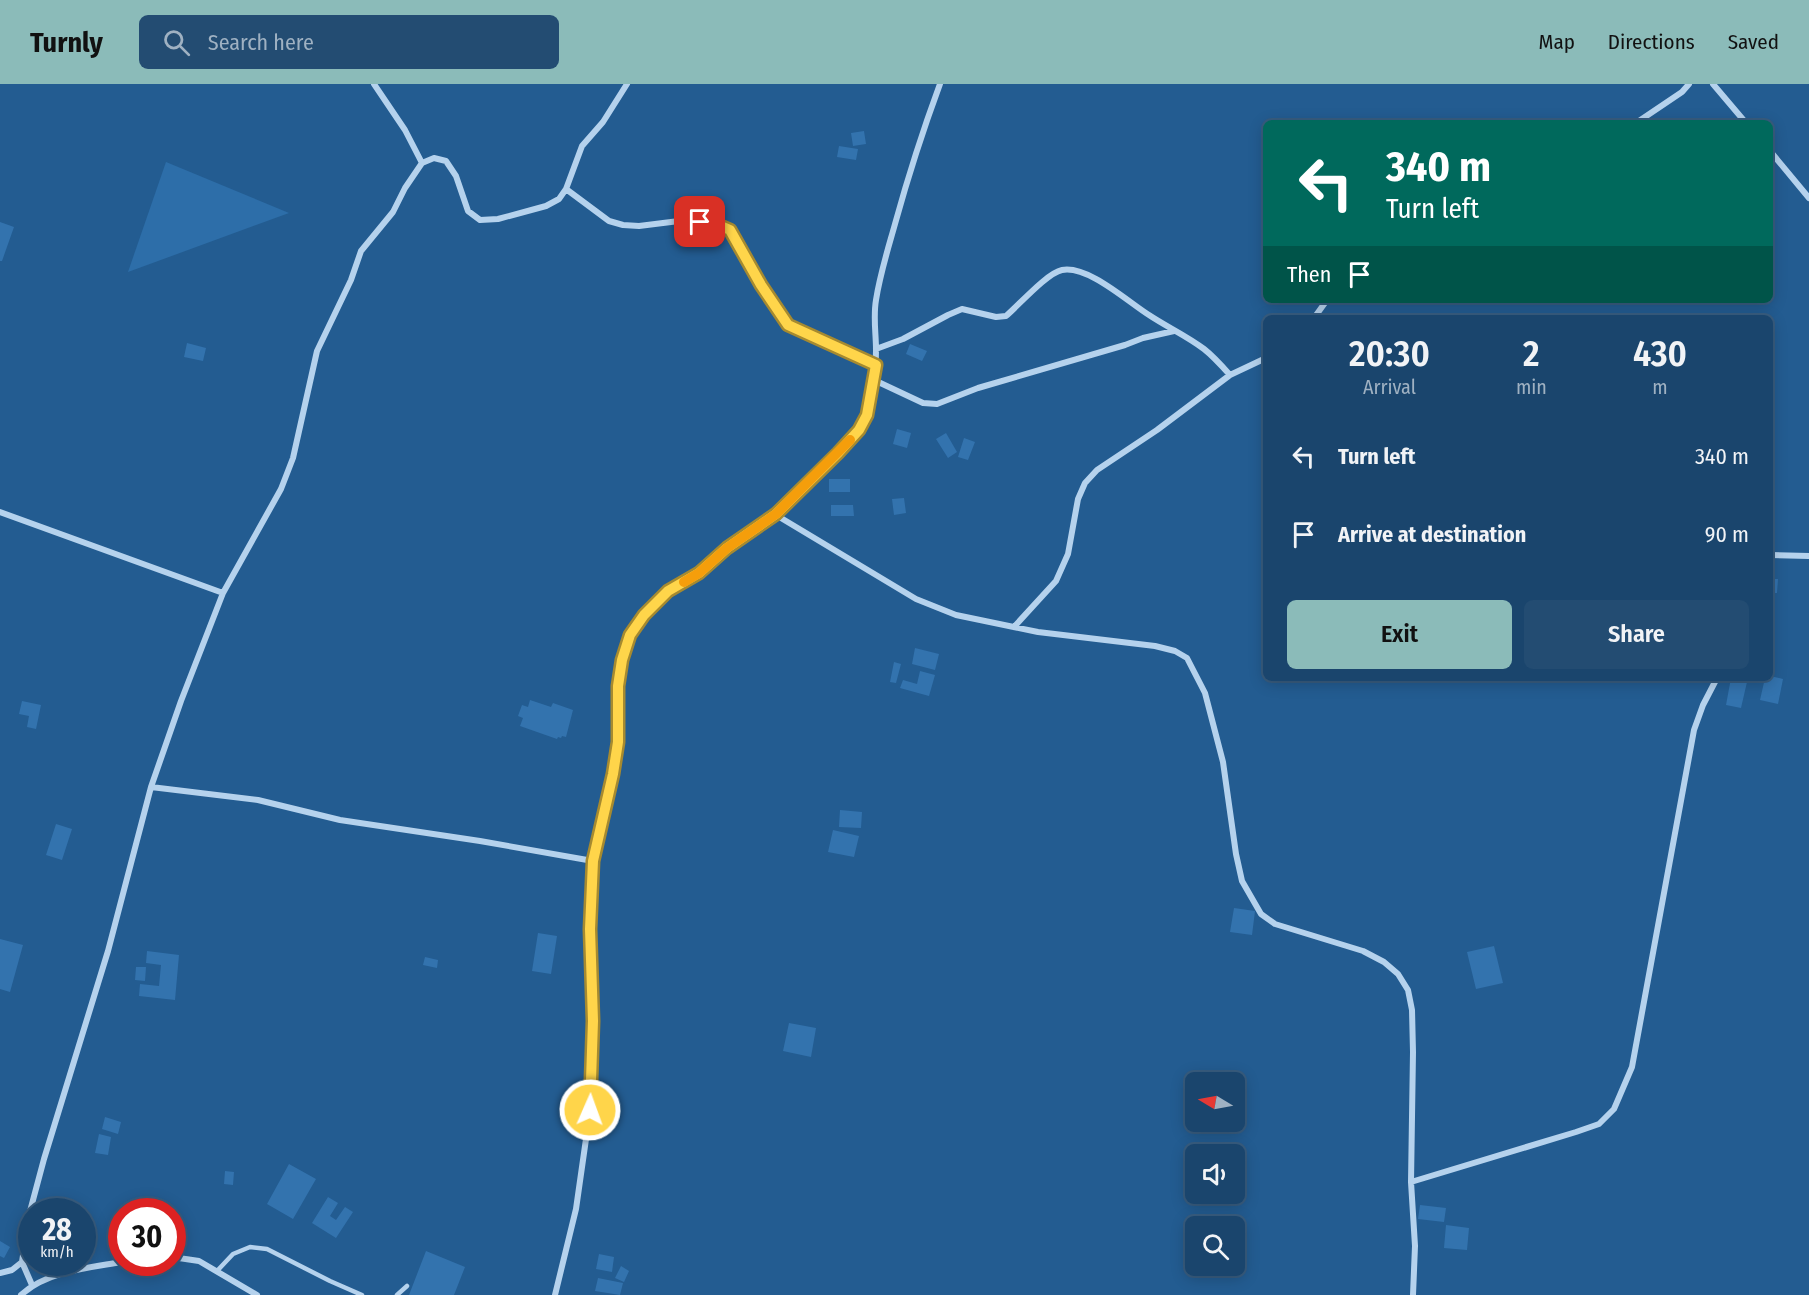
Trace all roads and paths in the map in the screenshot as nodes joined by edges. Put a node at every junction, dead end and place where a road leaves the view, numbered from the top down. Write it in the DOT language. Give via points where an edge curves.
graph roads {
  1 [pos="374,84"];
  2 [pos="627,84"];
  3 [pos="940,84"];
  4 [pos="1689,84"];
  5 [pos="1713,84"];
  6 [pos="1640,120"];
  7 [pos="1743,120"];
  8 [pos="1773,155"];
  9 [pos="422,163"];
  10 [pos="566,189"];
  11 [pos="1809,198"];
  12 [pos="1174,331"];
  13 [pos="876,349"];
  14 [pos="1263,359"];
  15 [pos="876,365"];
  16 [pos="1230,375"];
  17 [pos="874,380"];
  18 [pos="0,512"];
  19 [pos="776,514"];
  20 [pos="1773,555"];
  21 [pos="1809,556"];
  22 [pos="223,593"];
  23 [pos="1014,627"];
  24 [pos="1715,681"];
  25 [pos="151,787"];
  26 [pos="593,861"];
  27 [pos="1411,1182"];
  28 [pos="34,1198"];
  29 [pos="186,1259"];
  30 [pos="18,1265"];
  31 [pos="108,1265"];
  32 [pos="217,1271"];
  33 [pos="0,1273"];
  34 [pos="28,1276"];
  35 [pos="32,1285"];
  36 [pos="407,1286"];
  37 [pos="21,1295"];
  38 [pos="257,1295"];
  39 [pos="362,1295"];
  40 [pos="397,1295"];
  41 [pos="555,1295"];
  42 [pos="1413,1295"];
  1 -- 9 [label="street"];
  2 -- 10 [label="street" via="582,146"];
  3 -- 13 [label="street" via="922,131 884,265 876,300"];
  4 -- 6 [label="street"];
  5 -- 7 [label="street"];
  8 -- 11 [label="street"];
  9 -- 10 [label="street" via="434,158 446,161 456,176 468,211 480,220 546,206 559,199"];
  9 -- 22 [label="street" via="393,212 361,251 317,351 293,458 281,489"];
  10 -- 15 [label="street" via="609,221 623,225 687,220 714,223 730,230 788,325"];
  12 -- 13 [label="street" via="1088,275 1062,270 1049,276 1006,316 962,309"];
  12 -- 16 [label="street" via="1205,350"];
  12 -- 17 [label="street" via="936,404 923,403"];
  13 -- 15 [label="street"];
  14 -- 16 [label="street"];
  15 -- 17 [label="street"];
  16 -- 23 [label="street" via="1084,483 1068,554 1056,581"];
  17 -- 19 [label="street" via="867,415 859,430"];
  18 -- 22 [label="street"];
  19 -- 23 [label="street" via="916,599 956,615"];
  19 -- 26 [label="street" via="699,573 668,591 630,635 618,686 618,742 613,774"];
  20 -- 21 [label="street"];
  22 -- 25 [label="street"];
  23 -- 27 [label="street" via="1155,646 1187,658 1205,693 1223,762 1242,881 1260,914 1275,924 1363,951 1398,974 1408,990 1413,1052"];
  24 -- 27 [label="street" via="1694,730 1632,1067 1614,1109 1599,1124 1584,1130"];
  25 -- 26 [label="street" via="258,801 340,820"];
  25 -- 28 [label="street" via="108,951"];
  26 -- 41 [label="street" via="590,1110 576,1209"];
  27 -- 42 [label="street"];
  29 -- 32 [label="street"];
  30 -- 33 [label="street"];
  31 -- 35 [label="street"];
  32 -- 38 [label="street"];
  32 -- 39 [label="lane" via="233,1254 250,1247 267,1249"];
  34 -- 35 [label="street"];
  35 -- 37 [label="street"];
  36 -- 40 [label="lane"];
}
